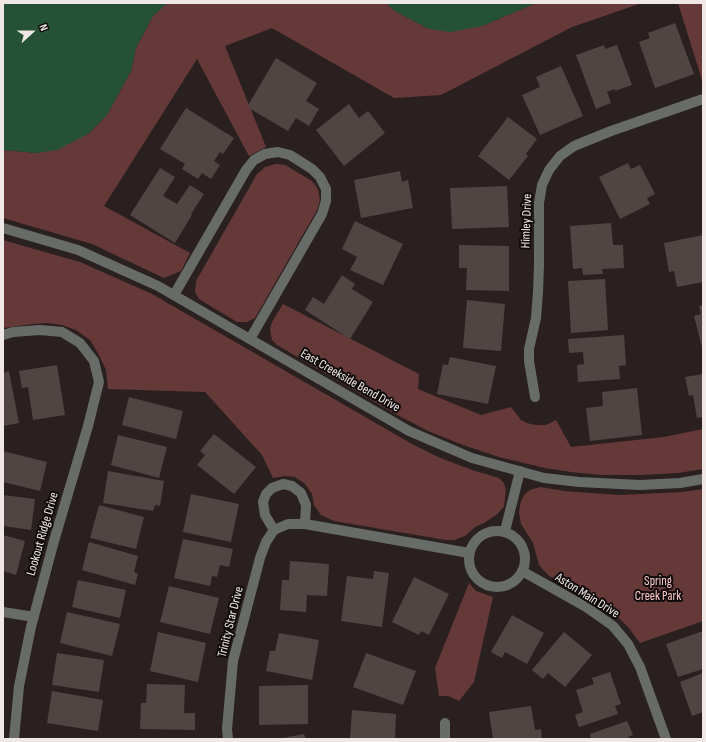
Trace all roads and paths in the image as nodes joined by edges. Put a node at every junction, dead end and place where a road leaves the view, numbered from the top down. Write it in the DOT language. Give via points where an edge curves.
graph roads {
  1 [pos="703,98"];
  2 [pos="3,228"];
  3 [pos="174,295"];
  4 [pos="3,335"];
  5 [pos="250,339"];
  6 [pos="535,397"];
  7 [pos="520,471"];
  8 [pos="703,479"];
  9 [pos="305,524"];
  10 [pos="274,530"];
  11 [pos="505,532"];
  12 [pos="469,553"];
  13 [pos="522,571"];
  14 [pos="3,612"];
  15 [pos="34,617"];
  16 [pos="445,723"];
  17 [pos="14,739"];
  18 [pos="228,739"];
  19 [pos="445,739"];
  20 [pos="666,739"];
  1 -- 6 [label="street, Himley Drive" via="574,146 560,156 549,170 542,185 539,203 538,292 536,318 529,349"];
  2 -- 3 [label="street, East Creekside Bend Drive" via="78,250"];
  3 -- 5 [label="street, East Creekside Bend Drive"];
  3 -- 5 [label="street" via="254,160 265,154 278,152 290,155 320,177 326,188 326,201 322,214"];
  4 -- 15 [label="street, Lookout Ridge Drive" via="40,330 62,332 80,343 94,361 99,382"];
  5 -- 7 [label="street, East Creekside Bend Drive" via="409,431 472,458"];
  7 -- 8 [label="street, East Creekside Bend Drive" via="544,478 609,485 680,483"];
  7 -- 11 [label="street"];
  9 -- 10 [label="street" via="288,524"];
  9 -- 10 [label="street" via="306,505 301,492 283,484 272,488 263,502 265,515"];
  9 -- 12 [label="street"];
  10 -- 18 [label="street, Trinity Star Drive" via="260,558 233,661"];
  11 -- 12 [label="street" via="493,531 482,534 474,542"];
  11 -- 13 [label="street" via="515,537 523,547 525,560"];
  12 -- 13 [label="street" via="472,573 488,586 498,588 508,585 516,580"];
  13 -- 20 [label="street, Aston Main Drive" via="586,607 613,626 628,644 640,666"];
  14 -- 15 [label="street"];
  15 -- 17 [label="street, Lookout Ridge Drive" via="19,686"];
  16 -- 19 [label="street"];
}
